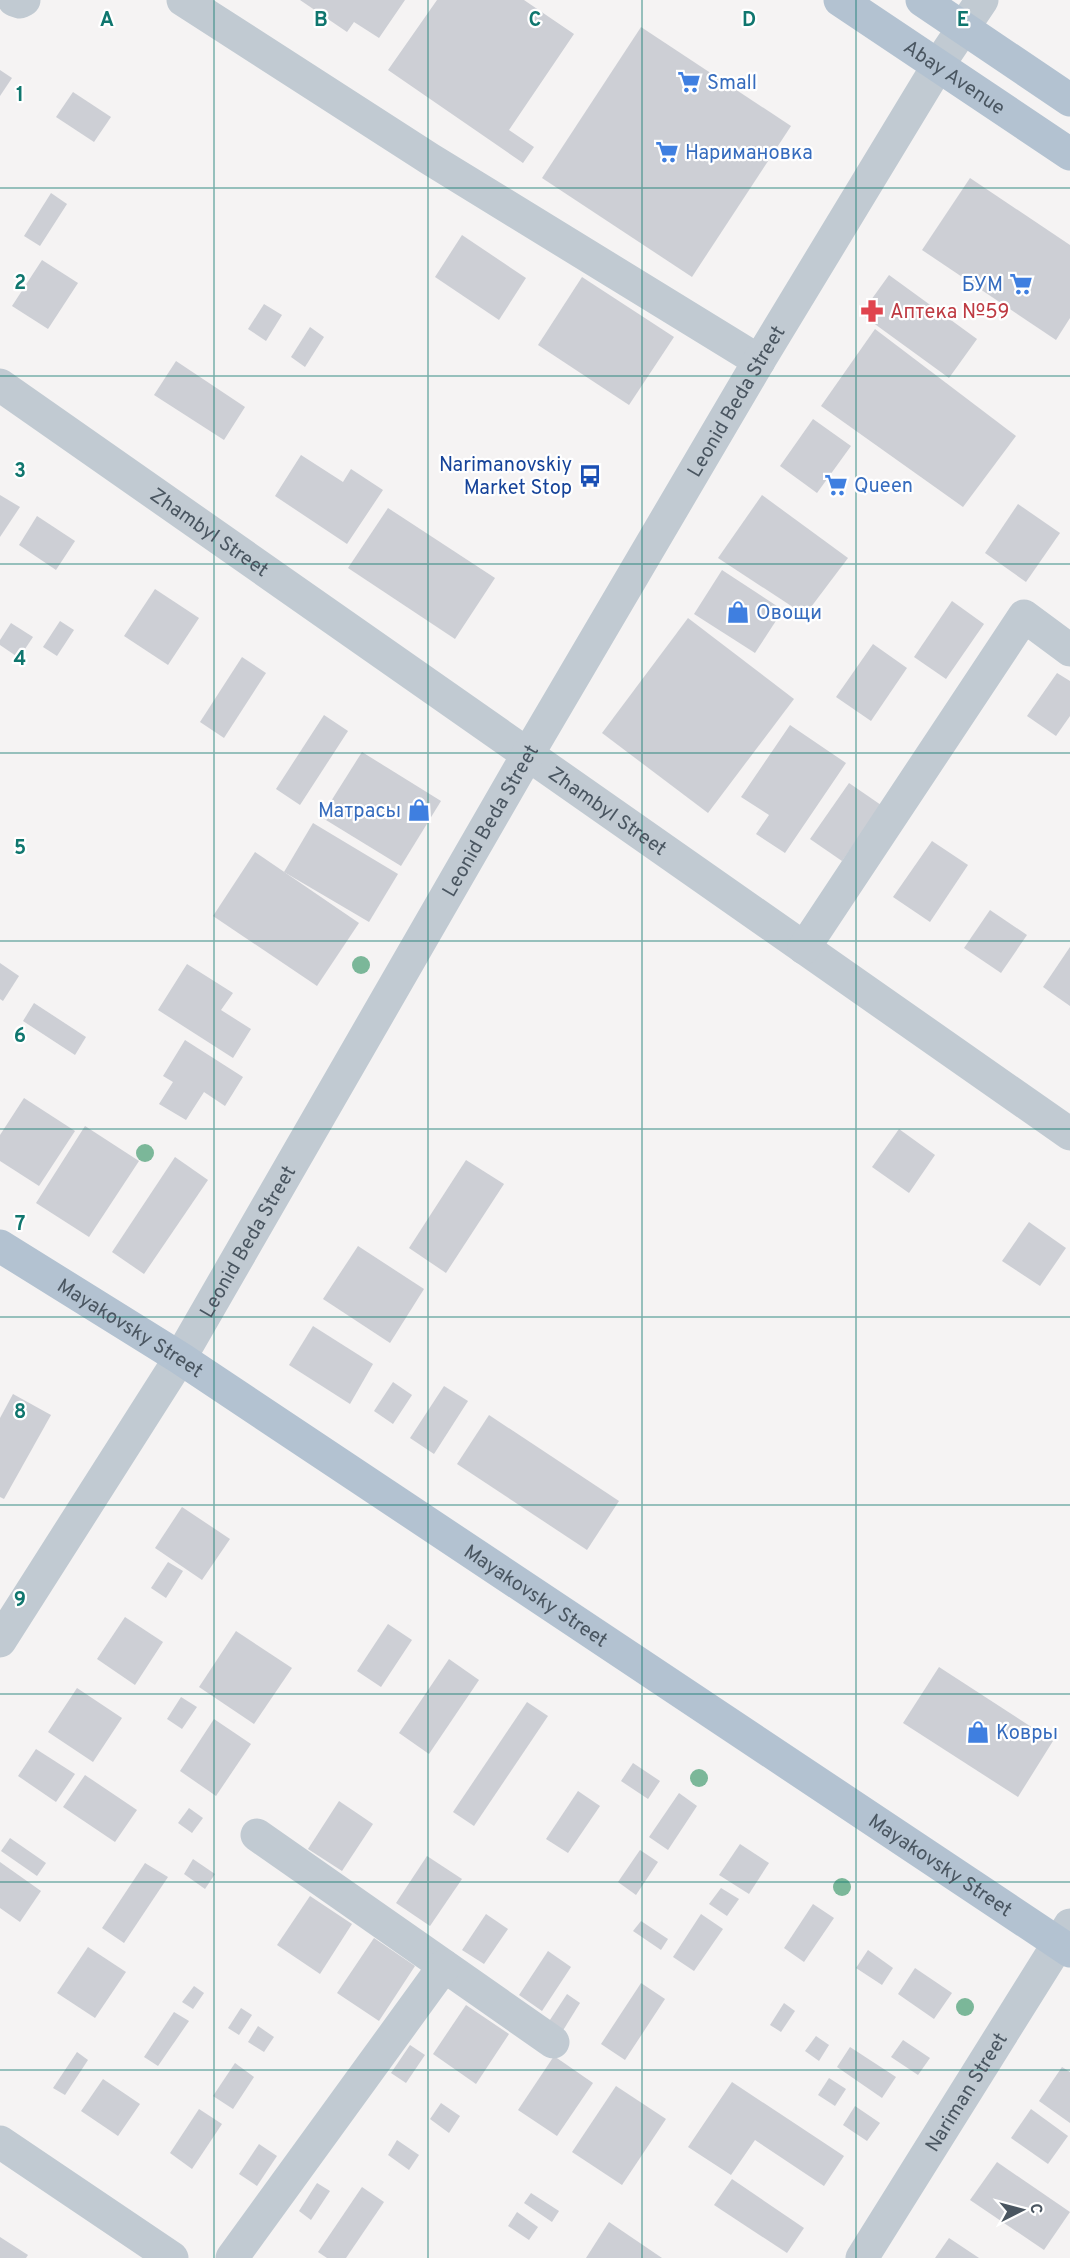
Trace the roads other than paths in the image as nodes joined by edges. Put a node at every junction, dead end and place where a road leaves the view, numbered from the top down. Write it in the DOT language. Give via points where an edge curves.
graph roads {
  1 [pos="14,0"];
  2 [pos="24,0"];
  3 [pos="183,0"];
  4 [pos="840,0"];
  5 [pos="922,0"];
  6 [pos="982,0"];
  7 [pos="963,28"];
  8 [pos="939,64"];
  9 [pos="1070,100"];
  10 [pos="1070,154"];
  11 [pos="759,361"];
  12 [pos="0,385"];
  13 [pos="1070,650"];
  14 [pos="528,754"];
  15 [pos="804,948"];
  16 [pos="1070,1134"];
  17 [pos="0,1246"];
  18 [pos="180,1358"];
  19 [pos="0,1641"];
  20 [pos="257,1835"];
  21 [pos="1066,1940"];
  22 [pos="444,1966"];
  23 [pos="553,2042"];
  24 [pos="0,2142"];
  25 [pos="172,2258"];
  26 [pos="232,2258"];
  27 [pos="862,2258"];
  1 -- 2 [label="street"];
  3 -- 11 [label="street" via="430,159"];
  4 -- 8 [label="main road, Abay Avenue"];
  5 -- 7 [label="main road"];
  6 -- 7 [label="street, Leonid Beda Street"];
  7 -- 8 [label="street, Leonid Beda Street"];
  7 -- 9 [label="main road"];
  8 -- 10 [label="main road, Abay Avenue"];
  8 -- 11 [label="street, Leonid Beda Street"];
  11 -- 14 [label="street, Leonid Beda Street"];
  12 -- 14 [label="street, Zhambyl Street"];
  13 -- 15 [label="street" via="1024,616"];
  14 -- 15 [label="street, Zhambyl Street"];
  14 -- 18 [label="street, Leonid Beda Street"];
  15 -- 16 [label="street, Zhambyl Street"];
  17 -- 18 [label="main road, Mayakovsky Street"];
  18 -- 19 [label="street, Leonid Beda Street"];
  18 -- 21 [label="main road, Mayakovsky Street"];
  20 -- 22 [label="street"];
  21 -- 27 [label="street, Nariman Street"];
  22 -- 23 [label="street"];
  22 -- 26 [label="street"];
  24 -- 25 [label="street"];
}
